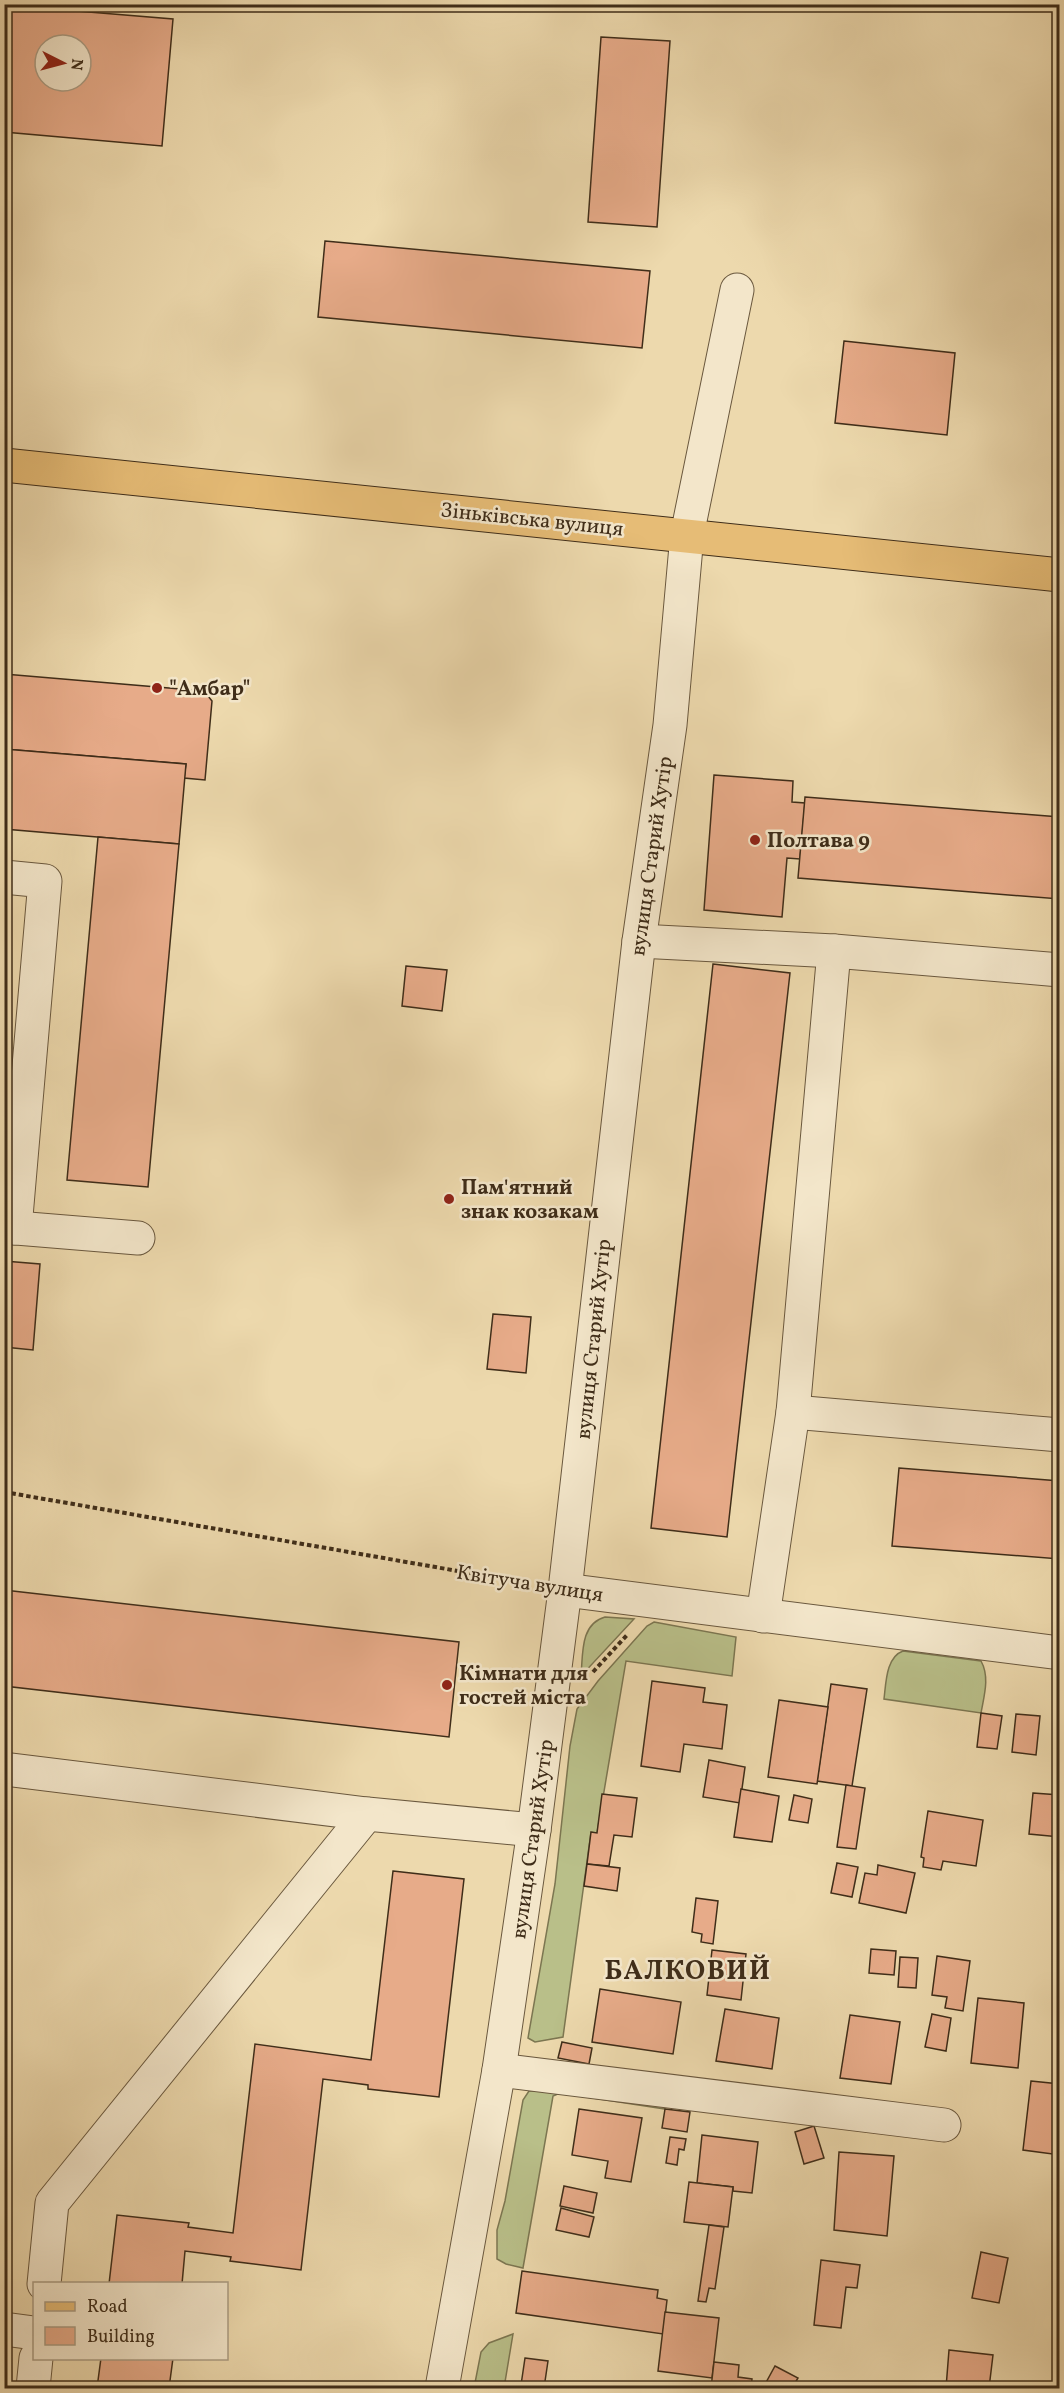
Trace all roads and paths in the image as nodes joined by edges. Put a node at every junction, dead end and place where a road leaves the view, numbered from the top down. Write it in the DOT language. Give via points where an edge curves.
graph roads {
  1 [pos="737,290"];
  2 [pos="4,465"];
  3 [pos="687,535"];
  4 [pos="1059,575"];
  5 [pos="4,878"];
  6 [pos="639,941"];
  7 [pos="834,951"];
  8 [pos="1059,970"];
  9 [pos="10,1228"];
  10 [pos="138,1238"];
  11 [pos="793,1412"];
  12 [pos="1059,1436"];
  13 [pos="4,1492"];
  14 [pos="565,1590"];
  15 [pos="657,1602"];
  16 [pos="763,1616"];
  17 [pos="1059,1653"];
  18 [pos="587,1678"];
  19 [pos="4,1768"];
  20 [pos="367,1814"];
  21 [pos="534,1830"];
  22 [pos="499,2070"];
  23 [pos="944,2126"];
  24 [pos="44,2282"];
  25 [pos="4,2329"];
  26 [pos="33,2333"];
  27 [pos="36,2360"];
  28 [pos="33,2388"];
  29 [pos="442,2388"];
  1 -- 3 [label="street, вулиця Старий Хутір"];
  2 -- 3 [label="main road, Зіньківська вулиця"];
  3 -- 4 [label="main road, Зіньківська вулиця"];
  3 -- 6 [label="street, вулиця Старий Хутір" via="670,725"];
  5 -- 9 [label="street" via="45,881"];
  6 -- 7 [label="street"];
  6 -- 14 [label="street, вулиця Старий Хутір"];
  7 -- 8 [label="street"];
  7 -- 11 [label="street"];
  9 -- 10 [label="street"];
  11 -- 12 [label="street"];
  11 -- 16 [label="street"];
  13 -- 14 [label="path, Квітуча вулиця"];
  14 -- 15 [label="street, Квітуча вулиця"];
  14 -- 21 [label="street, вулиця Старий Хутір"];
  15 -- 16 [label="street, Квітуча вулиця"];
  15 -- 18 [label="path"];
  16 -- 17 [label="street, Квітуча вулиця"];
  19 -- 20 [label="street"];
  20 -- 21 [label="street"];
  20 -- 24 [label="street" via="52,2203"];
  21 -- 22 [label="street, вулиця Старий Хутір"];
  22 -- 23 [label="street"];
  22 -- 29 [label="street, вулиця Старий Хутір"];
  25 -- 26 [label="street"];
  27 -- 28 [label="street"];
}
